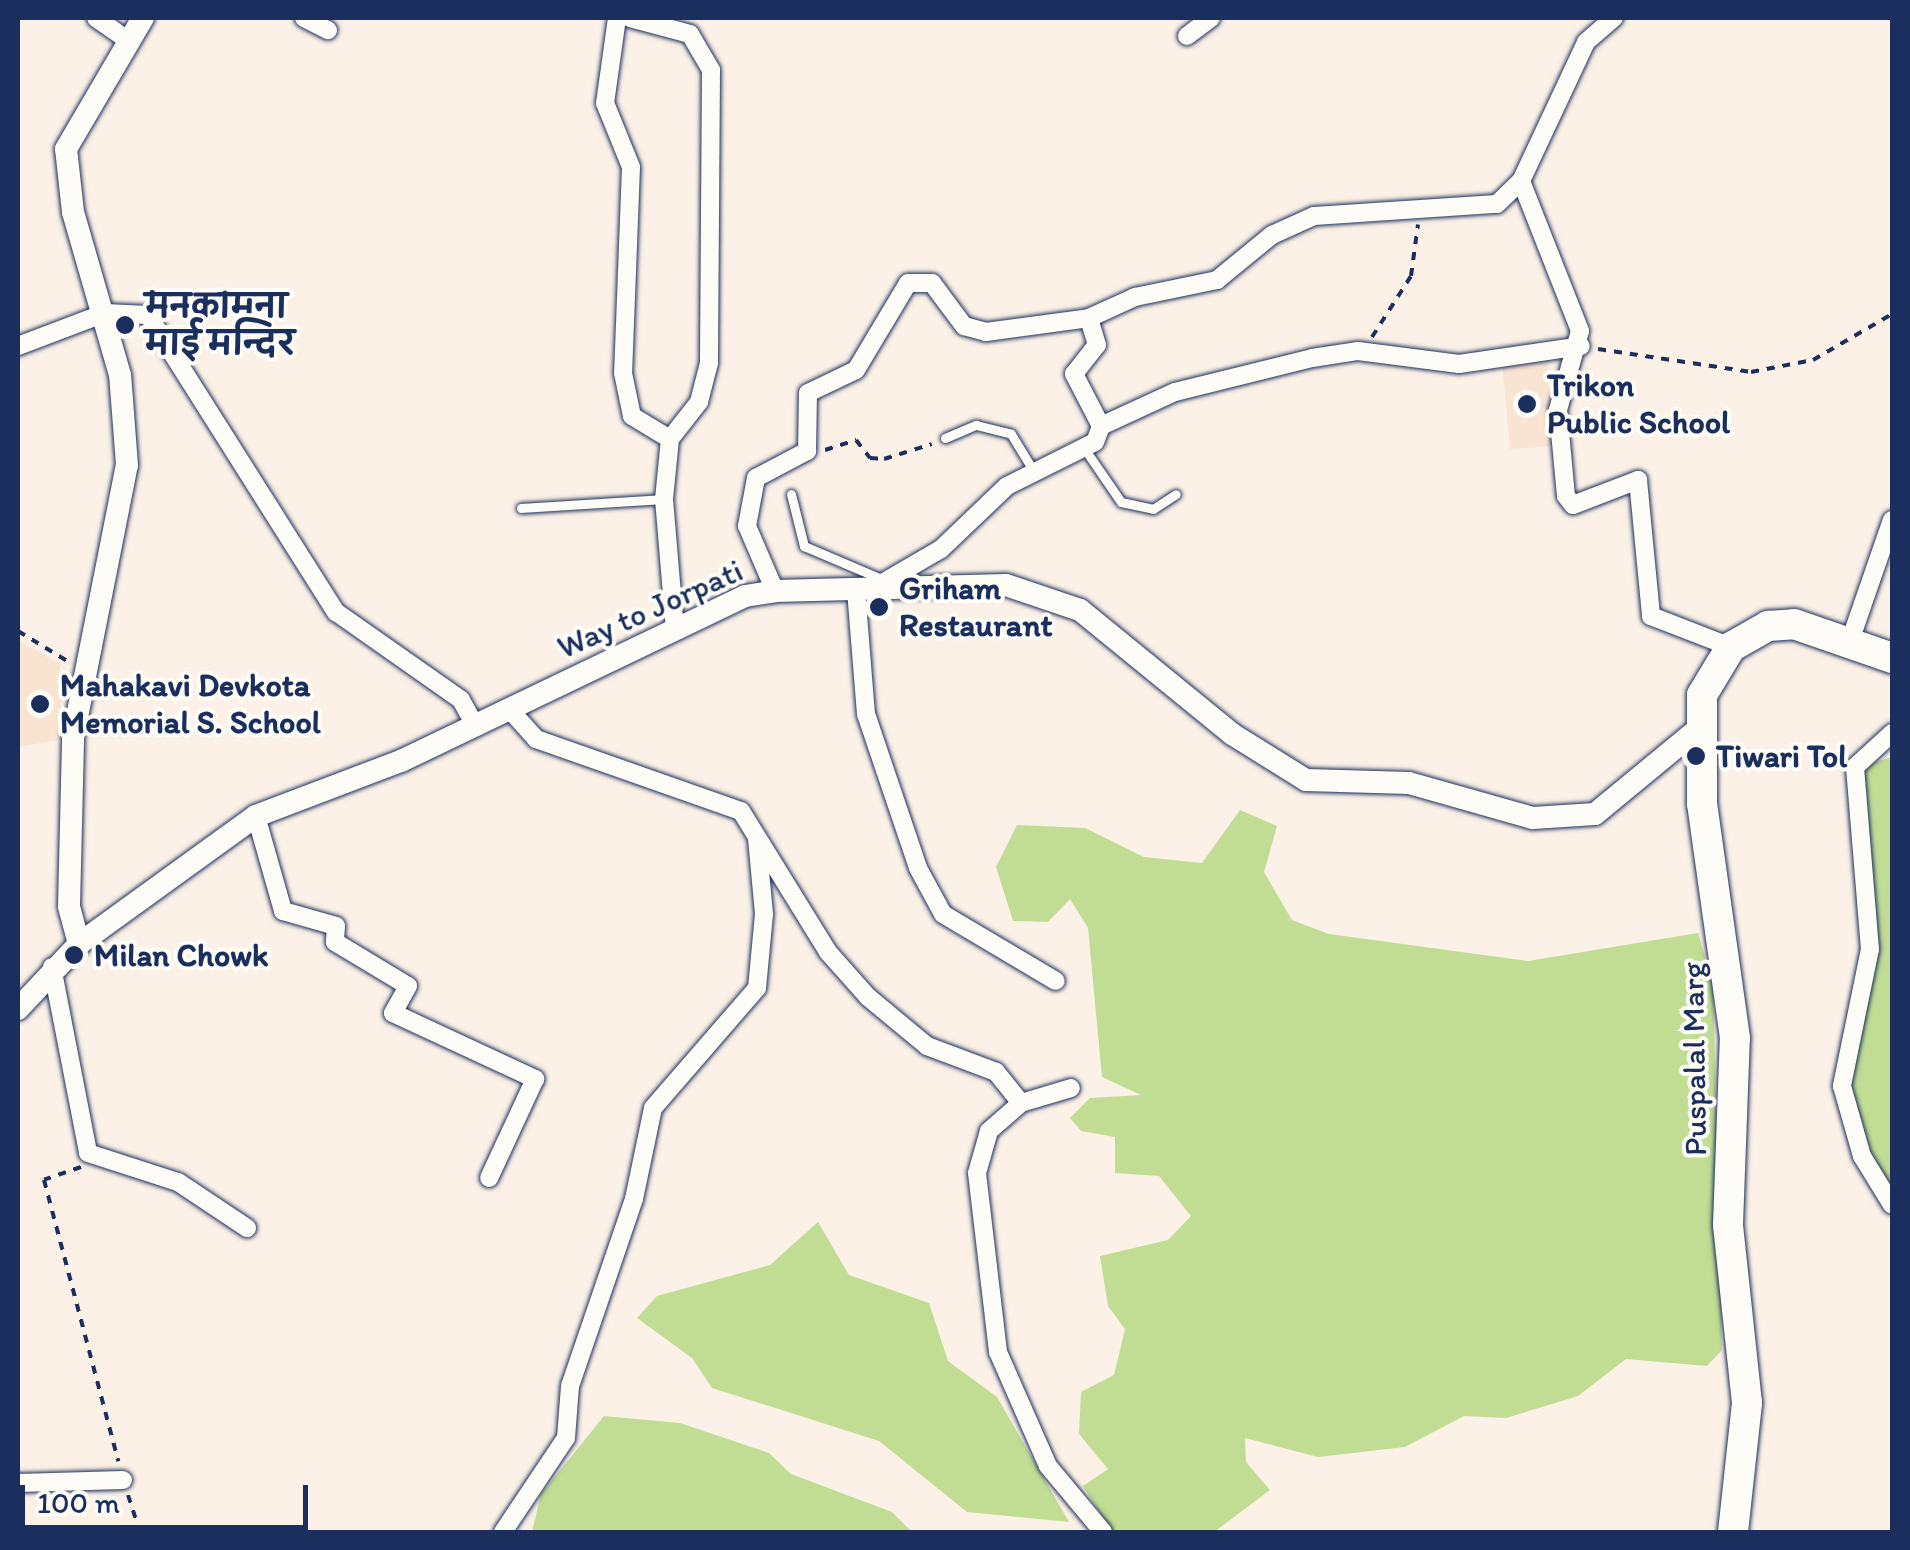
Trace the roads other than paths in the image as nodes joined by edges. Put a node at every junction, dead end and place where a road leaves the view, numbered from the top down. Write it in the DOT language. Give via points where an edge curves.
graph roads {
  1 [pos="96,18"];
  2 [pos="142,18"];
  3 [pos="304,18"];
  4 [pos="616,18"];
  5 [pos="630,18"];
  6 [pos="1211,18"];
  7 [pos="1614,18"];
  8 [pos="328,30"];
  9 [pos="1187,36"];
  10 [pos="129,41"];
  11 [pos="1521,181"];
  12 [pos="105,313"];
  13 [pos="1089,318"];
  14 [pos="18,346"];
  15 [pos="1581,346"];
  16 [pos="1101,426"];
  17 [pos="945,438"];
  18 [pos="670,440"];
  19 [pos="1086,450"];
  20 [pos="1033,470"];
  21 [pos="790,494"];
  22 [pos="1176,494"];
  23 [pos="664,499"];
  24 [pos="520,508"];
  25 [pos="1892,520"];
  26 [pos="869,586"];
  27 [pos="775,591"];
  28 [pos="675,631"];
  29 [pos="1850,641"];
  30 [pos="1731,647"];
  31 [pos="1892,658"];
  32 [pos="511,710"];
  33 [pos="476,727"];
  34 [pos="1697,730"];
  35 [pos="1892,733"];
  36 [pos="256,816"];
  37 [pos="757,838"];
  38 [pos="79,944"];
  39 [pos="52,967"];
  40 [pos="1056,980"];
  41 [pos="18,1010"];
  42 [pos="1071,1088"];
  43 [pos="1022,1104"];
  44 [pos="488,1178"];
  45 [pos="1892,1205"];
  46 [pos="248,1228"];
  47 [pos="123,1480"];
  48 [pos="18,1483"];
  49 [pos="504,1532"];
  50 [pos="1103,1532"];
  51 [pos="1734,1532"];
  1 -- 10 [label="street"];
  2 -- 10 [label="street"];
  3 -- 8 [label="street"];
  4 -- 18 [label="street" via="606,102 631,167 623,373 632,416"];
  5 -- 18 [label="street" via="690,34 711,70 708,375"];
  6 -- 9 [label="street"];
  7 -- 11 [label="street" via="1576,59"];
  10 -- 12 [label="street" via="66,149 74,212"];
  11 -- 13 [label="street" via="1478,210 1303,220 1217,280 1135,297"];
  11 -- 15 [label="street"];
  12 -- 14 [label="street"];
  12 -- 33 [label="street" via="148,315 336,612 461,700"];
  12 -- 38 [label="street" via="127,465 73,737 69,906"];
  13 -- 16 [label="street" via="1098,345 1074,374"];
  13 -- 27 [label="street" via="986,332 964,326 932,282 908,282 856,370 808,393 807,451 762,469 748,510"];
  15 -- 16 [label="street" via="1459,364 1358,351 1175,392"];
  15 -- 30 [label="street" via="1558,410 1566,496 1574,505 1638,480 1652,616"];
  16 -- 19 [label="street"];
  17 -- 20 [label="lane" via="976,425 1011,434"];
  18 -- 23 [label="street"];
  19 -- 20 [label="street"];
  19 -- 22 [label="lane" via="1121,502 1153,509"];
  20 -- 26 [label="street" via="929,558"];
  21 -- 26 [label="lane" via="804,546"];
  23 -- 24 [label="lane"];
  23 -- 28 [label="street"];
  25 -- 29 [label="street"];
  26 -- 27 [label="street, Way to Jorpati"];
  26 -- 34 [label="street, Way to Jorpati" via="1006,585 1080,610 1232,734 1306,780 1409,783 1557,819 1620,800 1661,753"];
  26 -- 40 [label="street" via="866,714 918,868 943,914"];
  27 -- 28 [label="street, Way to Jorpati"];
  28 -- 32 [label="street, Way to Jorpati"];
  29 -- 30 [label="main road" via="1794,624"];
  29 -- 31 [label="main road"];
  30 -- 34 [label="main road, Puspalal Marg" via="1702,696"];
  32 -- 33 [label="street, Way to Jorpati"];
  32 -- 37 [label="street" via="536,739 741,810"];
  33 -- 36 [label="street, Way to Jorpati"];
  34 -- 51 [label="main road, Puspalal Marg" via="1735,1038 1728,1225 1747,1403"];
  35 -- 45 [label="street" via="1854,767 1870,949 1842,1086 1862,1156"];
  36 -- 38 [label="street, Way to Jorpati"];
  36 -- 44 [label="street" via="283,911 336,926 335,942 408,986 393,1013 535,1079"];
  37 -- 43 [label="street" via="828,952 868,997 928,1046 996,1072"];
  37 -- 49 [label="street" via="764,914 757,988 654,1108 634,1198 570,1386 566,1438"];
  38 -- 39 [label="street, Way to Jorpati"];
  39 -- 41 [label="street, Way to Jorpati"];
  39 -- 46 [label="street" via="81,1135 99,1161 178,1182"];
  42 -- 43 [label="street"];
  43 -- 50 [label="street" via="989,1131 977,1172 998,1352 1048,1466"];
  47 -- 48 [label="street"];
}
